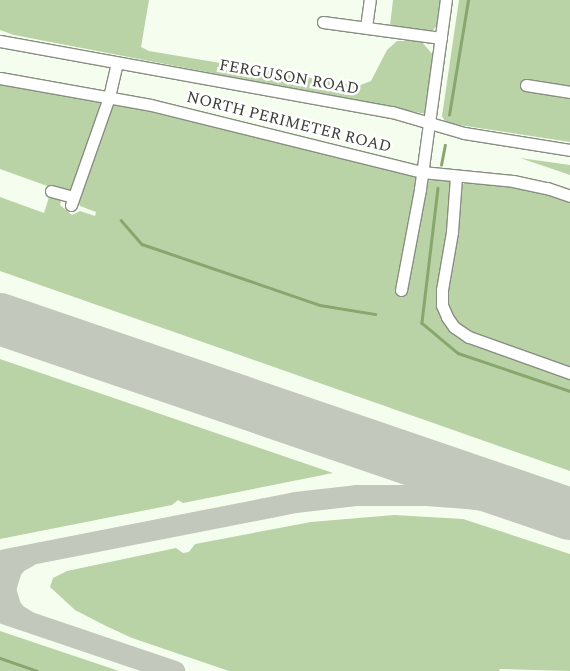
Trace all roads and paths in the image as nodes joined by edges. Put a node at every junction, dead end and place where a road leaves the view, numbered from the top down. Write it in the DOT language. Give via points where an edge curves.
graph roads {
  1 [pos="370,0"];
  2 [pos="446,0"];
  3 [pos="323,22"];
  4 [pos="366,27"];
  5 [pos="441,38"];
  6 [pos="0,41"];
  7 [pos="117,63"];
  8 [pos="0,78"];
  9 [pos="526,85"];
  10 [pos="570,92"];
  11 [pos="109,97"];
  12 [pos="428,123"];
  13 [pos="570,150"];
  14 [pos="422,172"];
  15 [pos="456,177"];
  16 [pos="51,192"];
  17 [pos="570,196"];
  18 [pos="401,290"];
  19 [pos="570,373"];
  1 -- 4 [label="street"];
  2 -- 5 [label="street"];
  3 -- 4 [label="street"];
  4 -- 5 [label="street"];
  5 -- 12 [label="street"];
  6 -- 7 [label="street, FERGUSON ROAD"];
  7 -- 11 [label="street"];
  7 -- 12 [label="street, FERGUSON ROAD" via="392,112"];
  8 -- 11 [label="street, NORTH PERIMETER ROAD"];
  9 -- 10 [label="street"];
  11 -- 14 [label="street, NORTH PERIMETER ROAD"];
  11 -- 16 [label="street" via="72,201"];
  12 -- 13 [label="street, FERGUSON ROAD" via="464,133"];
  12 -- 14 [label="street"];
  14 -- 15 [label="street, NORTH PERIMETER ROAD"];
  14 -- 18 [label="street"];
  15 -- 17 [label="street, NORTH PERIMETER ROAD" via="531,184"];
  15 -- 19 [label="street" via="452,232 442,290 446,317 469,337"];
}
